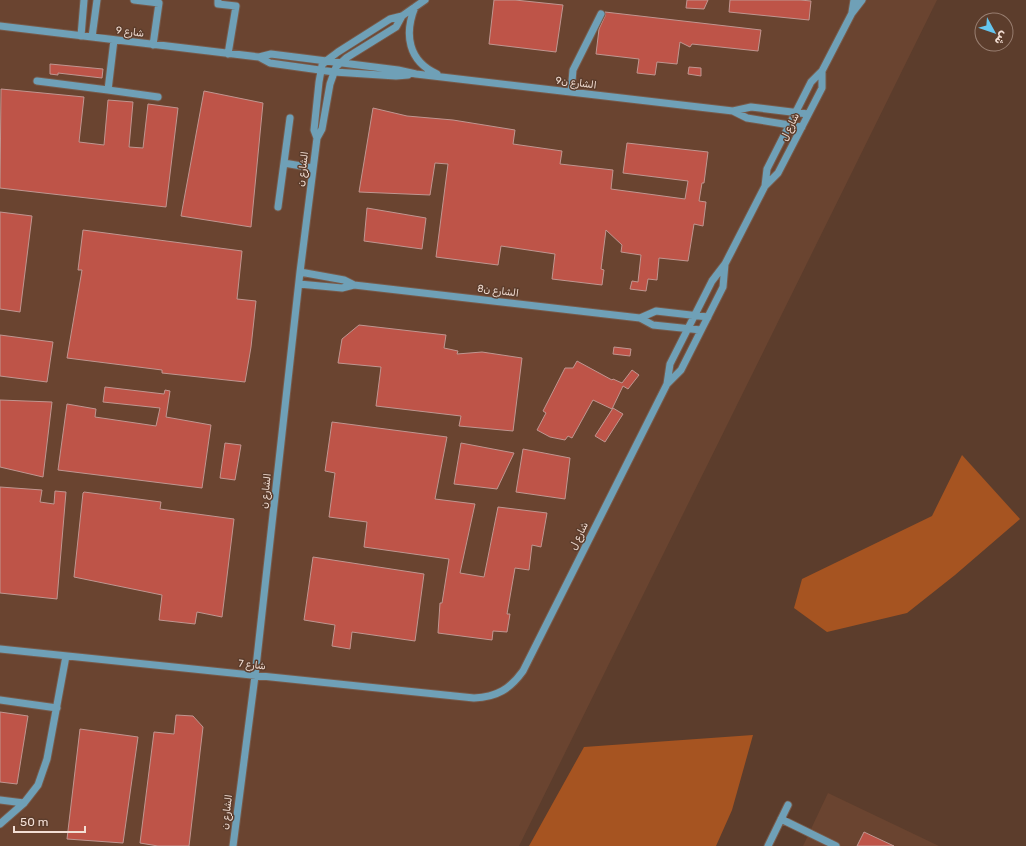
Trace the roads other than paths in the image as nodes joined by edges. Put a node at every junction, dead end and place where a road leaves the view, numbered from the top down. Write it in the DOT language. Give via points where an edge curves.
graph roads {
  1 [pos="84,0"];
  2 [pos="97,0"];
  3 [pos="134,0"];
  4 [pos="218,0"];
  5 [pos="425,0"];
  6 [pos="854,0"];
  7 [pos="862,0"];
  8 [pos="416,6"];
  9 [pos="852,13"];
  10 [pos="601,14"];
  11 [pos="402,16"];
  12 [pos="0,26"];
  13 [pos="81,36"];
  14 [pos="92,37"];
  15 [pos="114,40"];
  16 [pos="153,45"];
  17 [pos="228,54"];
  18 [pos="259,57"];
  19 [pos="326,61"];
  20 [pos="340,63"];
  21 [pos="320,70"];
  22 [pos="822,71"];
  23 [pos="334,72"];
  24 [pos="416,74"];
  25 [pos="442,77"];
  26 [pos="37,81"];
  27 [pos="108,90"];
  28 [pos="571,92"];
  29 [pos="158,97"];
  30 [pos="733,111"];
  31 [pos="795,112"];
  32 [pos="808,114"];
  33 [pos="290,118"];
  34 [pos="789,125"];
  35 [pos="802,127"];
  36 [pos="317,138"];
  37 [pos="284,163"];
  38 [pos="313,168"];
  39 [pos="765,186"];
  40 [pos="278,207"];
  41 [pos="725,264"];
  42 [pos="300,272"];
  43 [pos="299,284"];
  44 [pos="354,285"];
  45 [pos="695,314"];
  46 [pos="708,317"];
  47 [pos="640,318"];
  48 [pos="687,330"];
  49 [pos="701,330"];
  50 [pos="667,384"];
  51 [pos="0,648"];
  52 [pos="66,656"];
  53 [pos="255,676"];
  54 [pos="502,692"];
  55 [pos="0,700"];
  56 [pos="57,708"];
  57 [pos="0,800"];
  58 [pos="24,803"];
  59 [pos="788,805"];
  60 [pos="781,819"];
  61 [pos="0,824"];
  62 [pos="233,846"];
  63 [pos="768,846"];
  64 [pos="836,846"];
  1 -- 13 [label="street"];
  2 -- 14 [label="street"];
  3 -- 16 [label="street" via="159,3"];
  4 -- 17 [label="street" via="218,4 236,6"];
  5 -- 8 [label="street, الشارع ن"];
  6 -- 9 [label="street, شارع ل"];
  7 -- 9 [label="street, شارع ل"];
  8 -- 11 [label="street, الشارع ن"];
  8 -- 25 [label="street" via="410,19 409,34 412,48 419,61 429,71"];
  9 -- 22 [label="street, شارع ل"];
  10 -- 28 [label="street" via="573,70"];
  11 -- 19 [label="street, الشارع ن" via="390,19"];
  11 -- 20 [label="street, الشارع ن" via="396,27"];
  12 -- 13 [label="street, شارع 9"];
  13 -- 14 [label="street, شارع 9"];
  14 -- 15 [label="street, شارع 9"];
  15 -- 16 [label="street, شارع 9"];
  15 -- 27 [label="street"];
  16 -- 17 [label="street, شارع 9"];
  17 -- 18 [label="street, شارع 9"];
  18 -- 19 [label="street, شارع 9" via="271,54"];
  18 -- 21 [label="street, شارع 9" via="270,63"];
  19 -- 20 [label="street, شارع 9"];
  19 -- 21 [label="street, الشارع ن"];
  20 -- 23 [label="street, الشارع ن"];
  20 -- 24 [label="street, الشارع ن9"];
  21 -- 23 [label="street, شارع 9"];
  21 -- 36 [label="street, الشارع ن" via="314,130"];
  22 -- 31 [label="street, شارع ل" via="811,82"];
  22 -- 32 [label="street, شارع ل" via="822,88"];
  23 -- 24 [label="street, الشارع ن9" via="396,76"];
  23 -- 36 [label="street, الشارع ن" via="322,129"];
  24 -- 25 [label="street, الشارع ن9"];
  25 -- 28 [label="street, الشارع ن9"];
  26 -- 27 [label="street"];
  27 -- 29 [label="street"];
  28 -- 30 [label="street, الشارع ن9"];
  30 -- 31 [label="street, الشارع ن9" via="751,107"];
  30 -- 34 [label="street, الشارع ن9" via="747,118"];
  31 -- 32 [label="street, الشارع ن9"];
  31 -- 34 [label="street, شارع ل"];
  32 -- 35 [label="street, شارع ل"];
  33 -- 37 [label="street"];
  34 -- 35 [label="street, الشارع ن9"];
  34 -- 39 [label="street, شارع ل" via="766,169"];
  35 -- 39 [label="street, شارع ل" via="778,173"];
  36 -- 38 [label="street, الشارع ن"];
  37 -- 38 [label="street"];
  37 -- 40 [label="street"];
  38 -- 42 [label="street, الشارع ن"];
  39 -- 41 [label="street, شارع ل"];
  41 -- 45 [label="street, شارع ل" via="712,281"];
  41 -- 46 [label="street, شارع ل" via="723,287"];
  42 -- 43 [label="street, الشارع ن"];
  42 -- 44 [label="street, الشارع ن8" via="344,280"];
  43 -- 44 [label="street, الشارع ن8" via="342,288"];
  43 -- 53 [label="street, الشارع ن"];
  44 -- 47 [label="street, الشارع ن8"];
  45 -- 46 [label="street, الشارع ن8"];
  45 -- 47 [label="street, الشارع ن8" via="656,311"];
  45 -- 48 [label="street, شارع ل"];
  46 -- 49 [label="street, شارع ل"];
  47 -- 48 [label="street, الشارع ن8" via="653,325"];
  48 -- 49 [label="street, الشارع ن8"];
  48 -- 50 [label="street, شارع ل" via="670,364"];
  49 -- 50 [label="street, شارع ل" via="681,370"];
  50 -- 54 [label="street, شارع ل" via="523,670"];
  51 -- 52 [label="street, شارع 7"];
  52 -- 53 [label="street, شارع 7"];
  52 -- 56 [label="street"];
  53 -- 54 [label="street, شارع 7" via="474,698 485,698"];
  53 -- 62 [label="street, الشارع ن"];
  55 -- 56 [label="street"];
  56 -- 58 [label="street" via="47,759 38,785"];
  57 -- 58 [label="street"];
  58 -- 61 [label="street"];
  59 -- 60 [label="street"];
  60 -- 63 [label="street"];
  60 -- 64 [label="street"];
}
